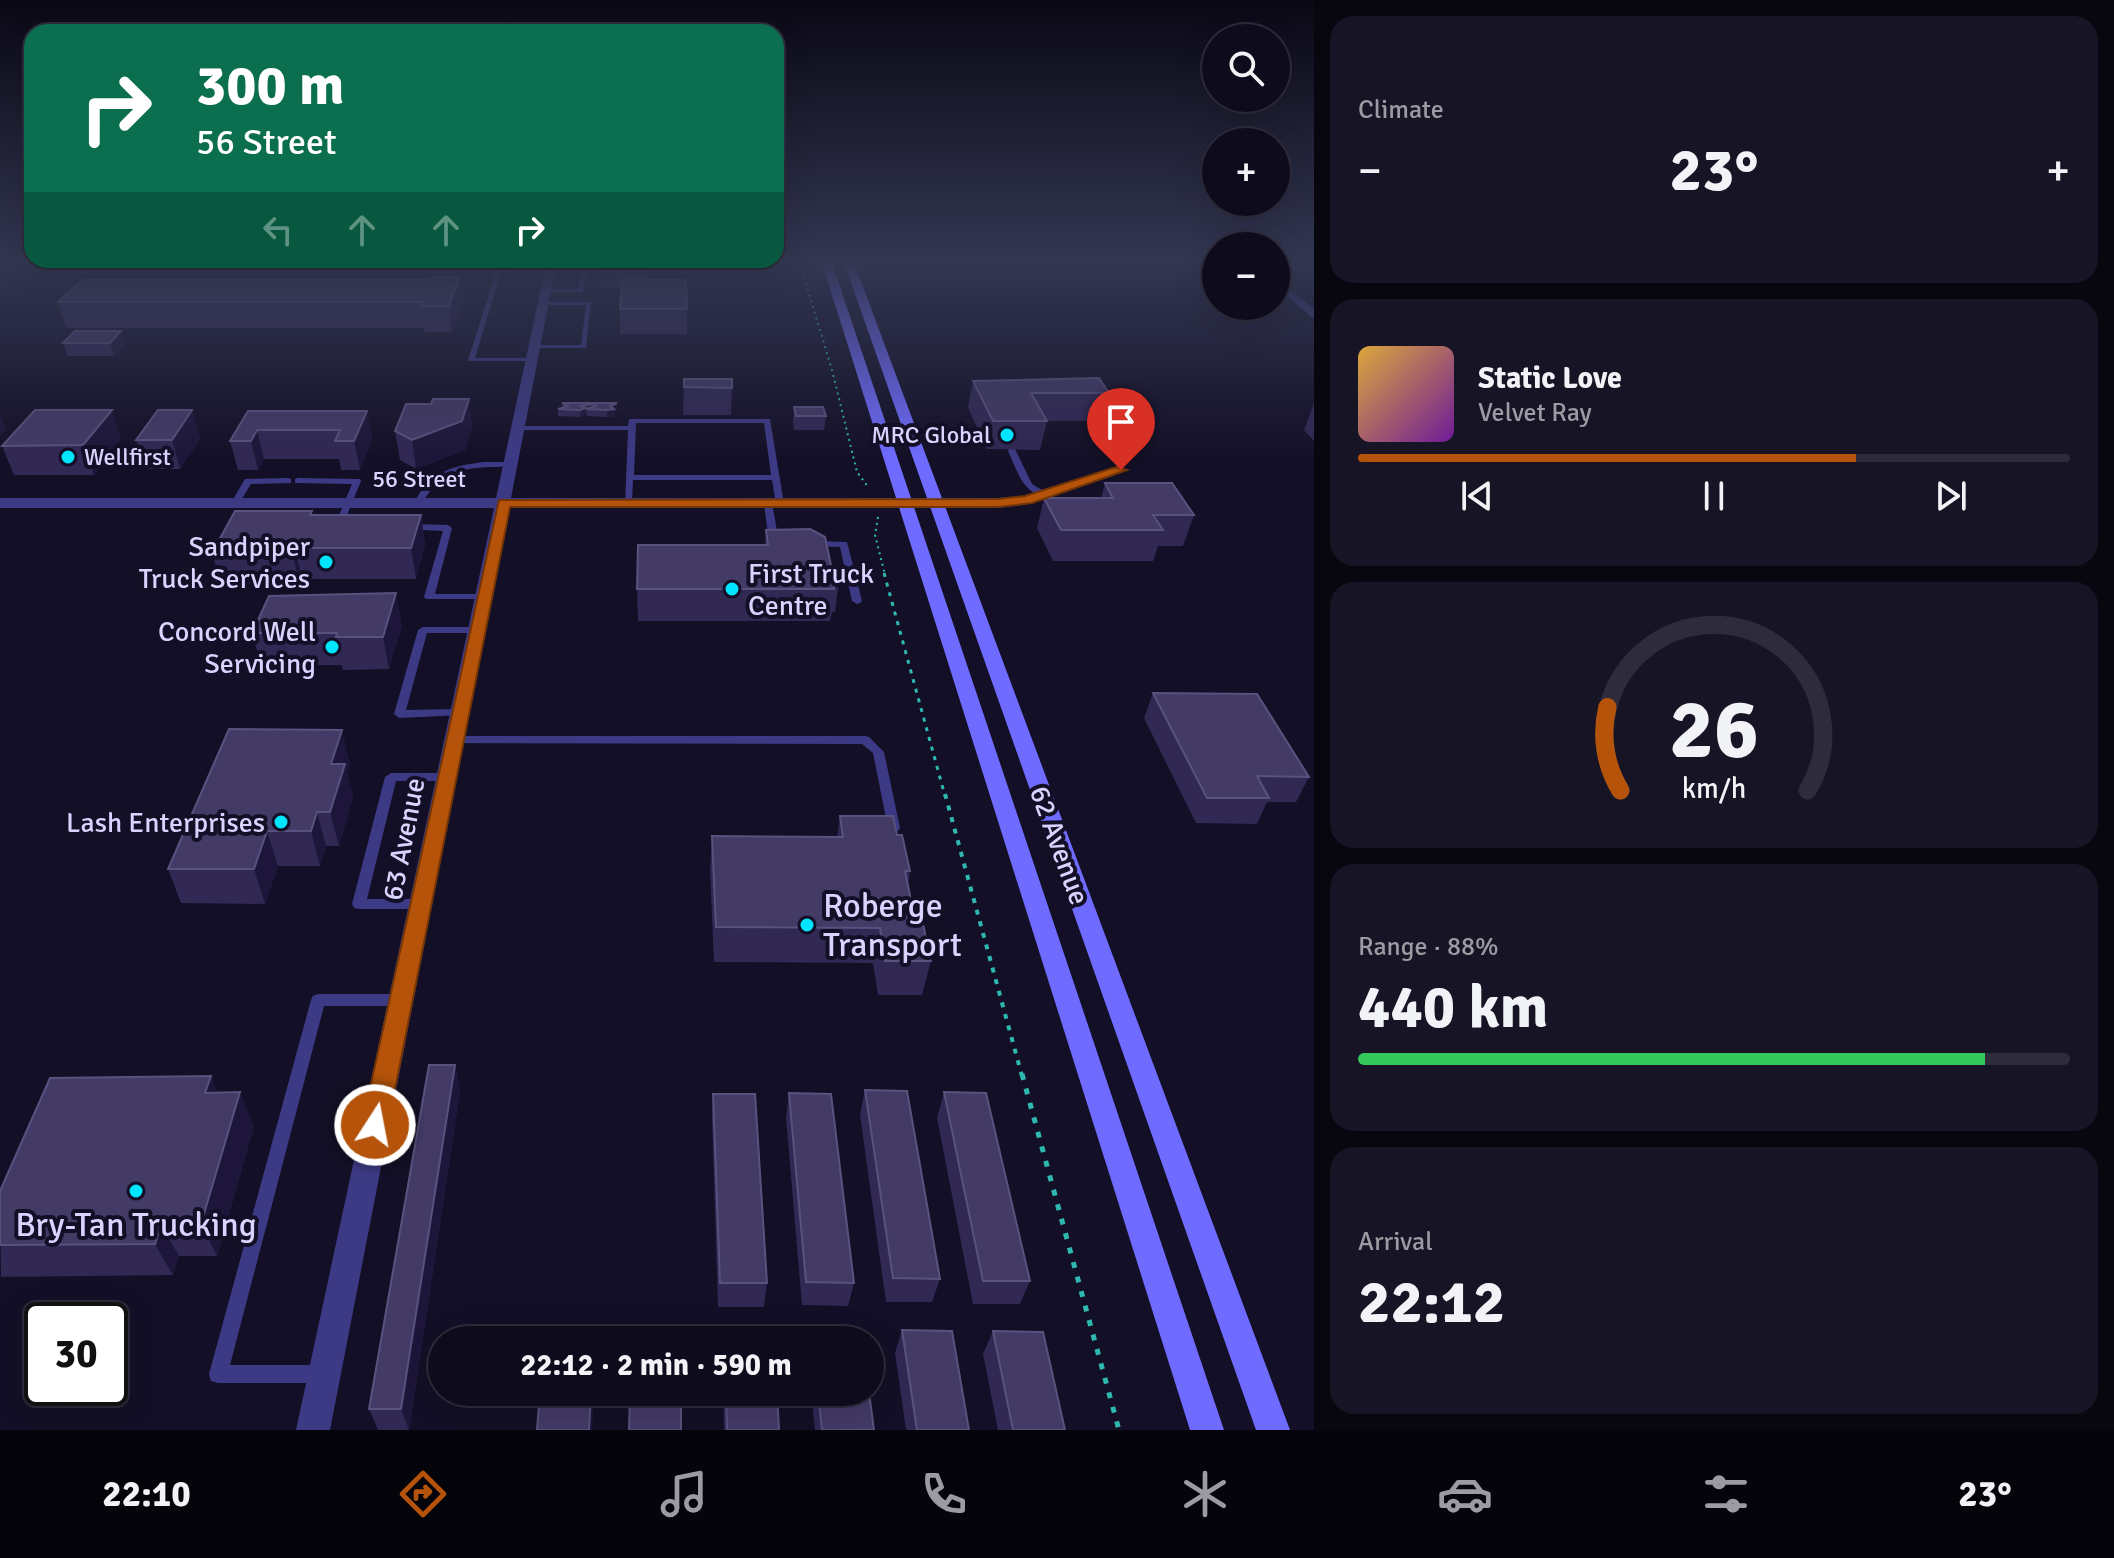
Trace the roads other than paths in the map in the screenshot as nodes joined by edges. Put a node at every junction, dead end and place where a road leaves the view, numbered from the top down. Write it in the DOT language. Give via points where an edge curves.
graph roads {
  1 [pos="481,327"];
  2 [pos="539,327"];
  3 [pos="586,327"];
  4 [pos="848,327"];
  5 [pos="872,327"];
  6 [pos="533,354"];
  7 [pos="518,428"];
  8 [pos="632,428"];
  9 [pos="1012,451"];
  10 [pos="511,464"];
  11 [pos="1121,470"];
  12 [pos="629,477"];
  13 [pos="776,478"];
  14 [pos="1044,495"];
  15 [pos="0,503"];
  16 [pos="235,503"];
  17 [pos="349,503"];
  18 [pos="418,503"];
  19 [pos="504,503"];
  20 [pos="628,503"];
  21 [pos="774,504"];
  22 [pos="907,504"];
  23 [pos="936,504"];
  24 [pos="353,527"];
  25 [pos="396,527"];
  26 [pos="783,544"];
  27 [pos="801,544"];
  28 [pos="484,597"];
  29 [pos="857,601"];
  30 [pos="476,630"];
  31 [pos="458,713"];
  32 [pos="453,740"];
  33 [pos="446,777"];
  34 [pos="897,838"];
  35 [pos="421,904"];
  36 [pos="400,1000"];
  37 [pos="325,1374"];
  38 [pos="313,1430"];
  39 [pos="1207,1430"];
  40 [pos="1273,1430"];
  1 -- 6 [label="lane" via="471,360"];
  2 -- 6 [label="street, 63 Avenue"];
  3 -- 6 [label="lane" via="584,347"];
  4 -- 22 [label="main road, 62 Avenue"];
  5 -- 23 [label="main road, 62 Avenue"];
  6 -- 7 [label="street, 63 Avenue"];
  7 -- 8 [label="lane"];
  7 -- 10 [label="street, 63 Avenue"];
  8 -- 12 [label="lane"];
  8 -- 13 [label="lane" via="632,421 767,421"];
  9 -- 14 [label="lane" via="1028,485"];
  10 -- 18 [label="lane" via="452,470 423,488"];
  10 -- 19 [label="street, 63 Avenue"];
  11 -- 14 [label="street, 56 Street"];
  12 -- 13 [label="lane"];
  12 -- 20 [label="lane"];
  13 -- 21 [label="lane"];
  14 -- 23 [label="street, 56 Street" via="998,503"];
  15 -- 16 [label="street, 56 Street"];
  16 -- 17 [label="street, 56 Street"];
  16 -- 17 [label="lane" via="248,481 357,481"];
  17 -- 18 [label="street, 56 Street"];
  17 -- 24 [label="lane" via="334,527"];
  18 -- 19 [label="street, 56 Street"];
  19 -- 20 [label="street, 56 Street"];
  19 -- 28 [label="street, 63 Avenue"];
  20 -- 21 [label="street, 56 Street"];
  21 -- 22 [label="street, 56 Street"];
  21 -- 26 [label="lane" via="775,544"];
  22 -- 23 [label="street, 56 Street"];
  22 -- 39 [label="main road, 62 Avenue"];
  23 -- 40 [label="main road, 62 Avenue"];
  25 -- 28 [label="lane" via="448,528 429,597"];
  27 -- 29 [label="lane" via="844,544"];
  28 -- 30 [label="street, 63 Avenue"];
  30 -- 31 [label="street, 63 Avenue"];
  30 -- 31 [label="lane" via="423,630 399,714"];
  31 -- 32 [label="street, 63 Avenue"];
  32 -- 33 [label="street, 63 Avenue"];
  32 -- 34 [label="lane" via="865,740 878,752"];
  33 -- 35 [label="street, 63 Avenue"];
  33 -- 35 [label="lane" via="391,777 359,904"];
  35 -- 36 [label="street, 63 Avenue"];
  36 -- 37 [label="street, 63 Avenue"];
  36 -- 37 [label="lane" via="318,1000 218,1374"];
  37 -- 38 [label="street, 63 Avenue"];
}
